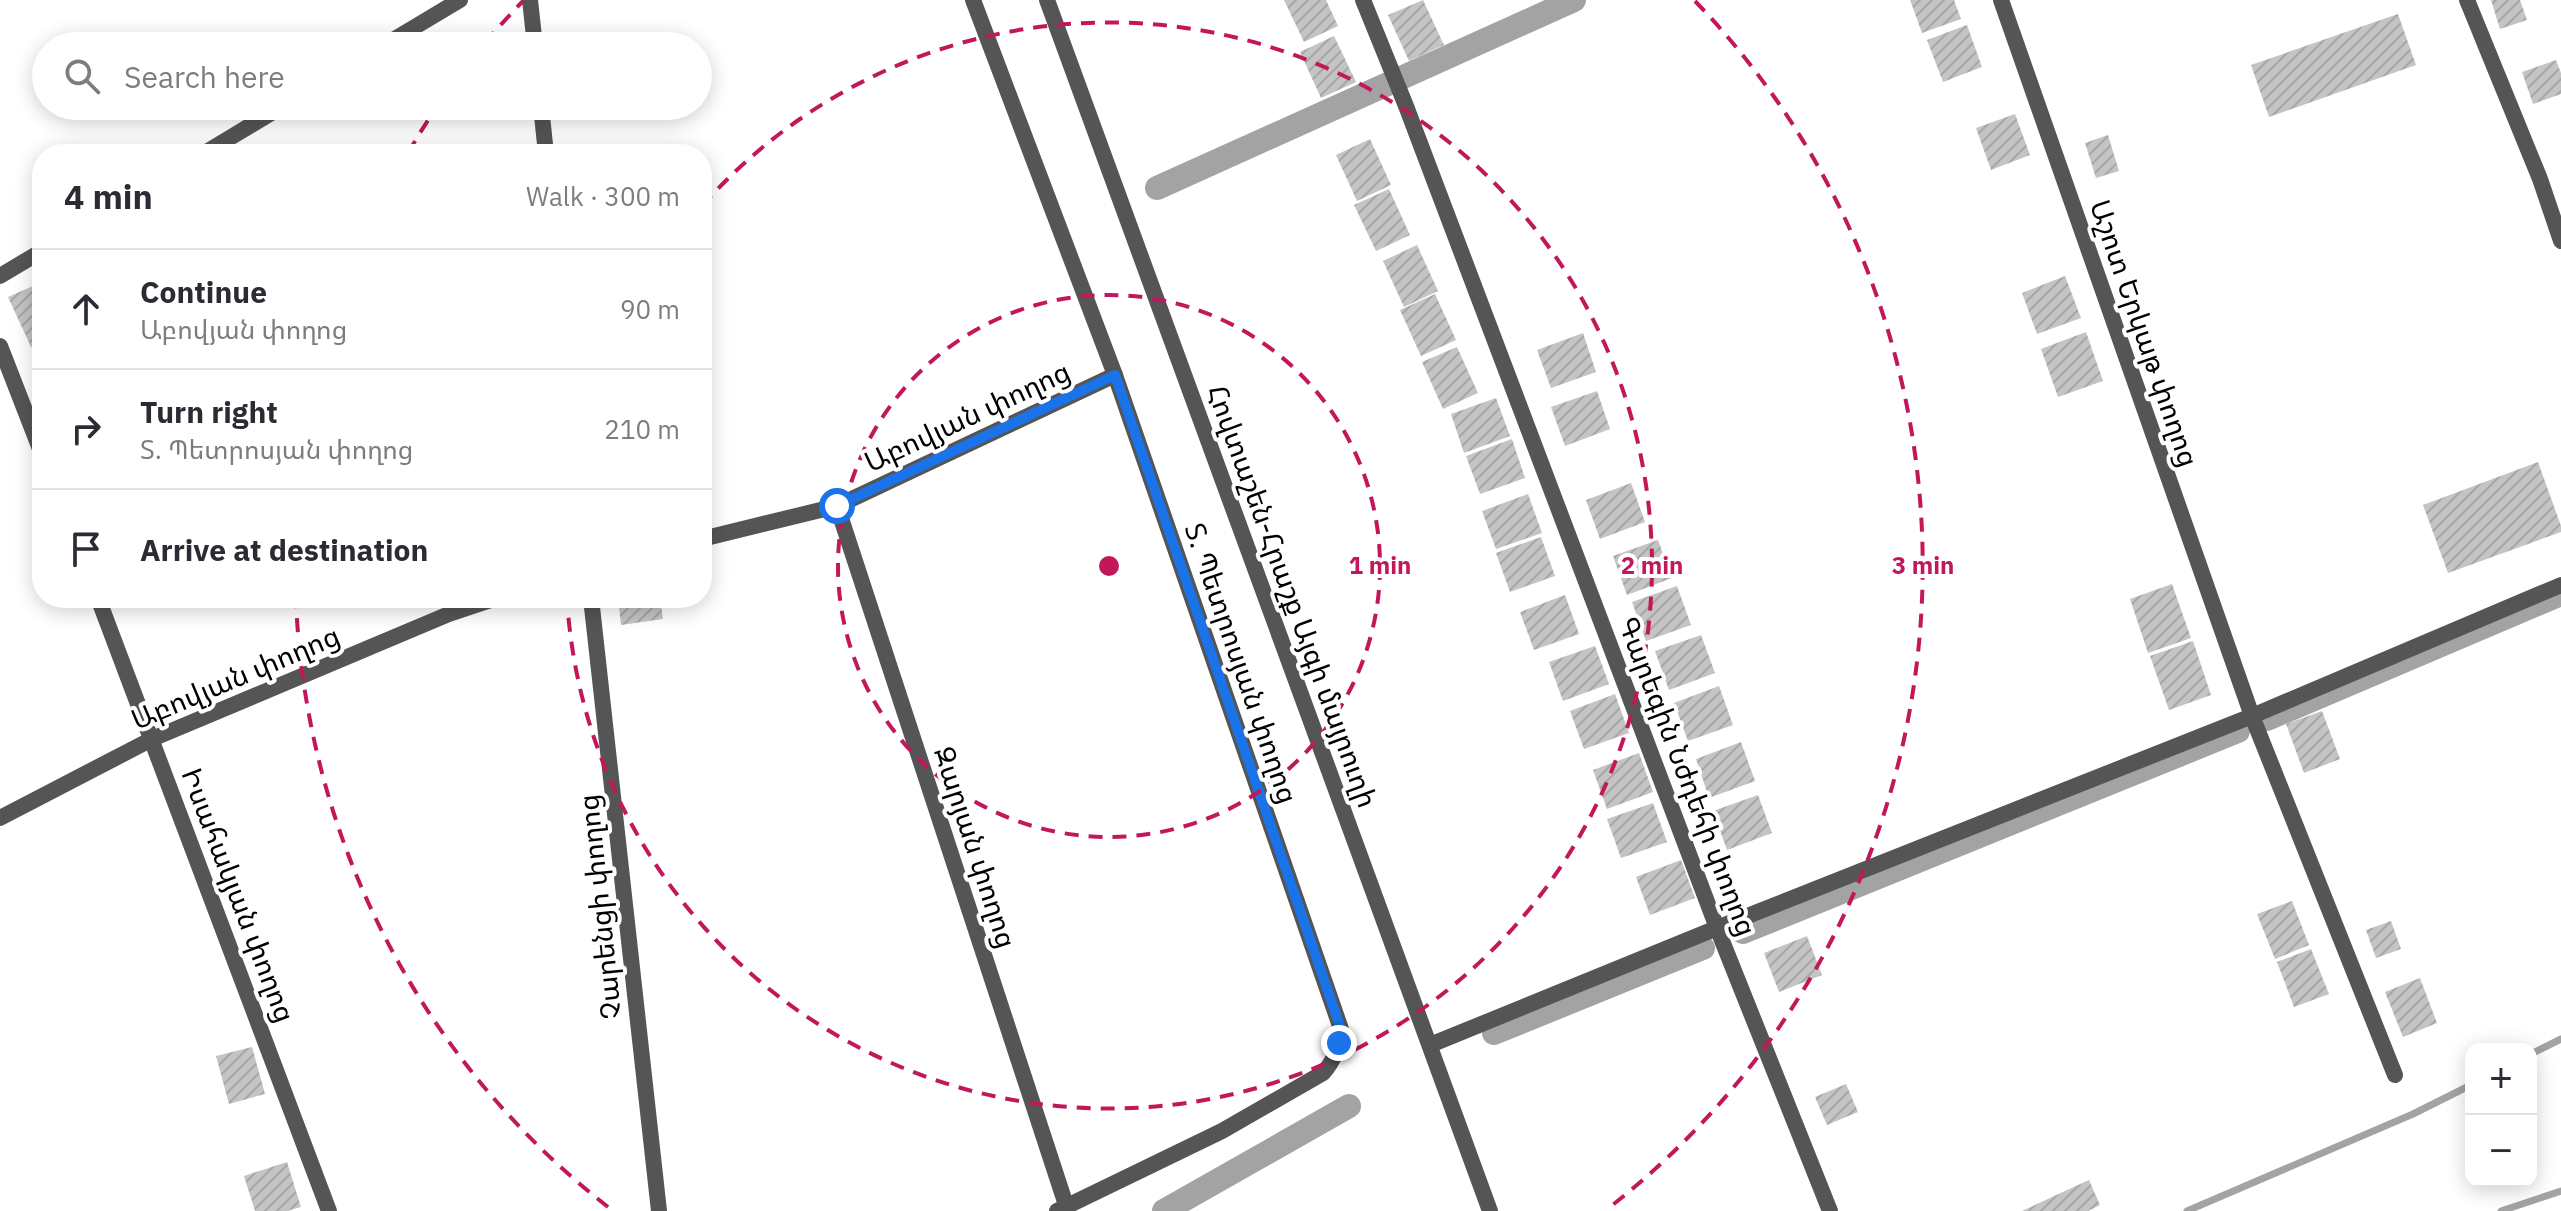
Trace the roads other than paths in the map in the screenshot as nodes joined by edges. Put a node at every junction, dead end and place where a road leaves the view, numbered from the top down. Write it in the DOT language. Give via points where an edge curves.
graph roads {
  1 [pos="460,0"];
  2 [pos="530,0"];
  3 [pos="973,0"];
  4 [pos="1047,0"];
  5 [pos="1363,0"];
  6 [pos="2001,0"];
  7 [pos="2467,0"];
  8 [pos="406,32"];
  9 [pos="533,32"];
  10 [pos="260,120"];
  11 [pos="542,120"];
  12 [pos="220,144"];
  13 [pos="545,144"];
  14 [pos="2561,241"];
  15 [pos="32,257"];
  16 [pos="0,276"];
  17 [pos="0,346"];
  18 [pos="1115,375"];
  19 [pos="32,428"];
  20 [pos="837,506"];
  21 [pos="712,537"];
  22 [pos="2561,585"];
  23 [pos="102,608"];
  24 [pos="467,608"];
  25 [pos="592,608"];
  26 [pos="2252,716"];
  27 [pos="152,739"];
  28 [pos="0,818"];
  29 [pos="1717,928"];
  30 [pos="1430,1045"];
  31 [pos="2395,1075"];
  32 [pos="1062,1208"];
  33 [pos="329,1211"];
  34 [pos="659,1211"];
  35 [pos="1490,1211"];
  36 [pos="1830,1211"];
  1 -- 8 [label="street"];
  2 -- 9 [label="street"];
  3 -- 18 [label="street, Տ. Պետրոսյան փողոց"];
  4 -- 30 [label="street, Հովտաշեն-Հրաշք Այգի մայրուղի"];
  5 -- 29 [label="street, Գարեգին Նժդեհի փողոց"];
  6 -- 26 [label="street, Աշոտ Երկաթ փողոց"];
  7 -- 14 [label="street"];
  10 -- 12 [label="street"];
  11 -- 13 [label="street"];
  15 -- 16 [label="street"];
  17 -- 19 [label="street"];
  18 -- 20 [label="street, Աբովյան փողոց"];
  18 -- 32 [label="street, Տ. Պետրոսյան փողոց" via="1341,1029 1336,1053 1323,1073 1222,1131"];
  20 -- 21 [label="street, Աբովյան փողոց"];
  20 -- 32 [label="street, Զարյան փողոց"];
  22 -- 26 [label="street"];
  23 -- 27 [label="street, Իսահակյան փողոց"];
  24 -- 27 [label="street, Աբովյան փողոց"];
  25 -- 34 [label="street, Չարենցի փողոց"];
  26 -- 29 [label="street"];
  26 -- 31 [label="street"];
  27 -- 28 [label="street, Աբովյան փողոց"];
  27 -- 33 [label="street, Իսահակյան փողոց"];
  29 -- 30 [label="street"];
  29 -- 36 [label="street, Գարեգին Նժդեհի փողոց"];
  30 -- 35 [label="street, Հովտաշեն-Հրաշք Այգի մայրուղի"];
}
